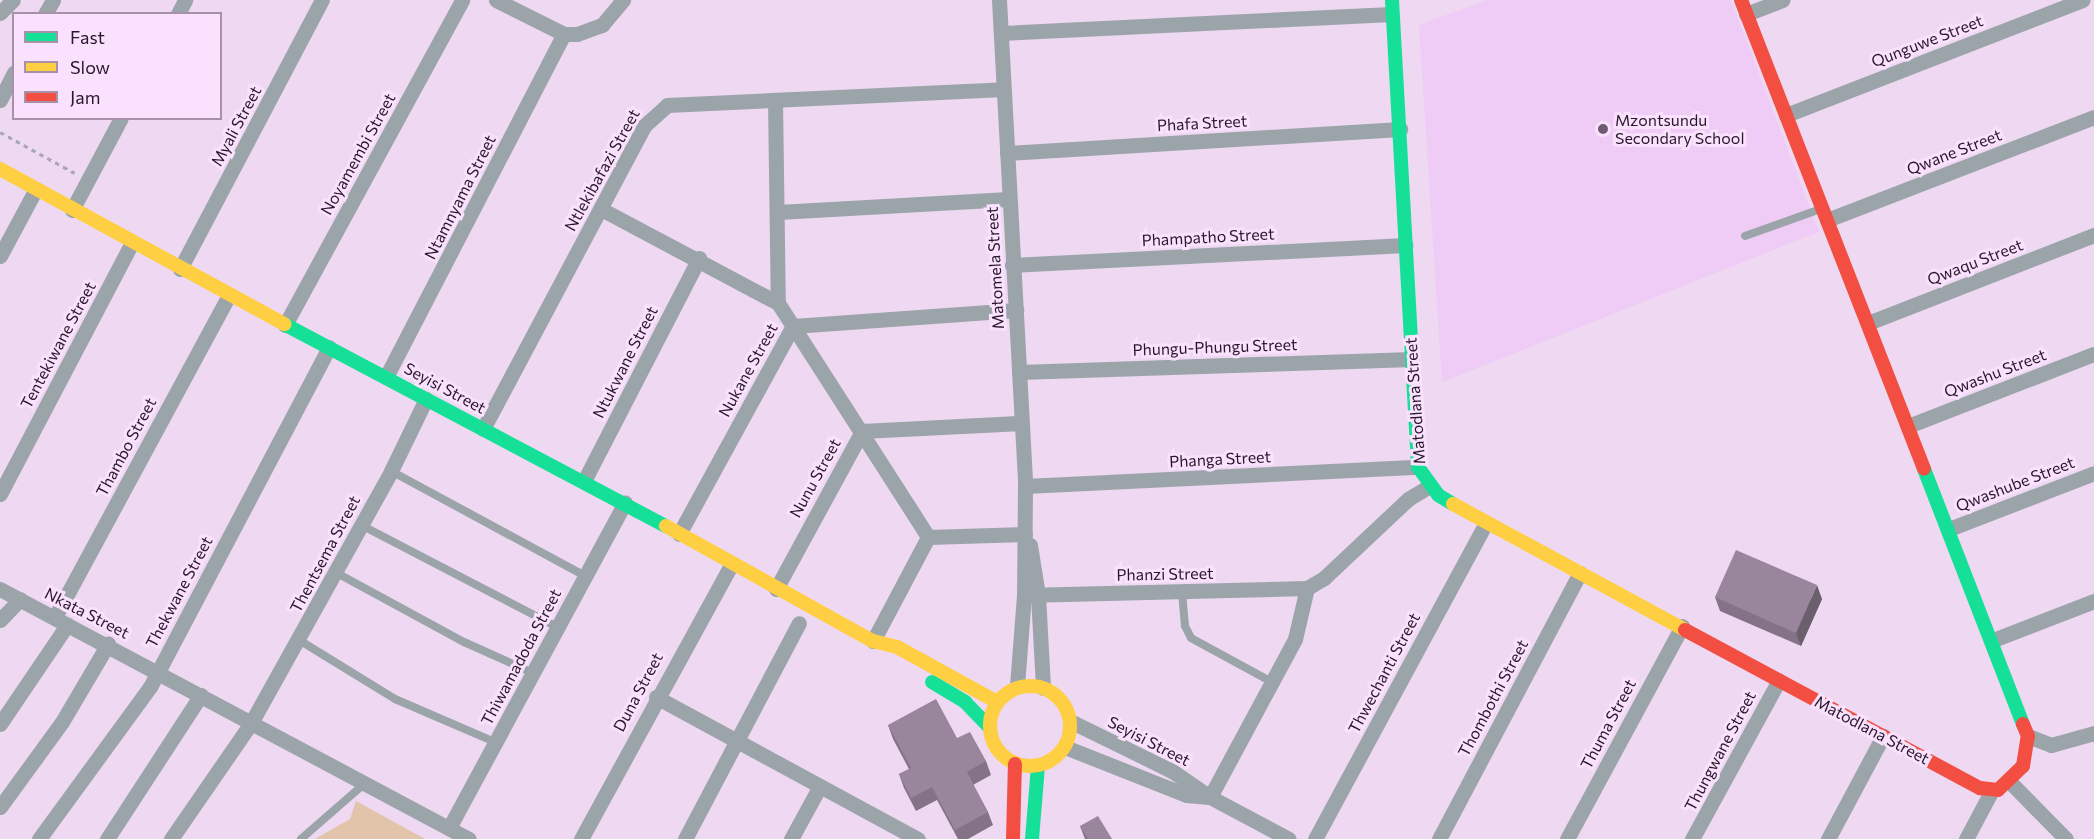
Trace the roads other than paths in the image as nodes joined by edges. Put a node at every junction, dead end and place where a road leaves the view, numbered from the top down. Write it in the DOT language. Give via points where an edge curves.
graph roads {
  1 [pos="13,0"];
  2 [pos="322,0"];
  3 [pos="462,0"];
  4 [pos="496,0"];
  5 [pos="623,0"];
  6 [pos="999,0"];
  7 [pos="1782,0"];
  8 [pos="2082,0"];
  9 [pos="1392,7"];
  10 [pos="1744,7"];
  11 [pos="0,13"];
  12 [pos="564,33"];
  13 [pos="1002,33"];
  14 [pos="12,76"];
  15 [pos="1004,89"];
  16 [pos="0,100"];
  17 [pos="775,100"];
  18 [pos="1786,115"];
  19 [pos="2094,117"];
  20 [pos="121,120"];
  21 [pos="1400,129"];
  22 [pos="1007,153"];
  23 [pos="0,169"];
  24 [pos="36,189"];
  25 [pos="1010,199"];
  26 [pos="601,209"];
  27 [pos="72,210"];
  28 [pos="778,212"];
  29 [pos="1825,214"];
  30 [pos="2094,235"];
  31 [pos="1745,236"];
  32 [pos="131,244"];
  33 [pos="1405,245"];
  34 [pos="0,256"];
  35 [pos="699,258"];
  36 [pos="1012,265"];
  37 [pos="180,269"];
  38 [pos="229,295"];
  39 [pos="778,303"];
  40 [pos="1016,310"];
  41 [pos="1869,323"];
  42 [pos="285,325"];
  43 [pos="793,326"];
  44 [pos="329,347"];
  45 [pos="2094,354"];
  46 [pos="1412,359"];
  47 [pos="1019,372"];
  48 [pos="386,377"];
  49 [pos="426,399"];
  50 [pos="1021,423"];
  51 [pos="1908,426"];
  52 [pos="483,429"];
  53 [pos="862,431"];
  54 [pos="1418,467"];
  55 [pos="391,471"];
  56 [pos="2094,473"];
  57 [pos="584,481"];
  58 [pos="1025,486"];
  59 [pos="1430,486"];
  60 [pos="0,494"];
  61 [pos="625,503"];
  62 [pos="1485,523"];
  63 [pos="361,525"];
  64 [pos="1948,530"];
  65 [pos="679,534"];
  66 [pos="1025,534"];
  67 [pos="928,537"];
  68 [pos="731,565"];
  69 [pos="335,572"];
  70 [pos="1580,573"];
  71 [pos="585,576"];
  72 [pos="0,588"];
  73 [pos="1307,588"];
  74 [pos="776,589"];
  75 [pos="1182,592"];
  76 [pos="1031,595"];
  77 [pos="20,599"];
  78 [pos="2094,601"];
  79 [pos="0,620"];
  80 [pos="61,621"];
  81 [pos="799,623"];
  82 [pos="1682,626"];
  83 [pos="557,627"];
  84 [pos="299,640"];
  85 [pos="1992,640"];
  86 [pos="873,641"];
  87 [pos="108,644"];
  88 [pos="158,670"];
  89 [pos="533,673"];
  90 [pos="1779,680"];
  91 [pos="1272,682"];
  92 [pos="1017,687"];
  93 [pos="1043,688"];
  94 [pos="201,695"];
  95 [pos="656,697"];
  96 [pos="997,702"];
  97 [pos="1070,721"];
  98 [pos="251,723"];
  99 [pos="0,724"];
  100 [pos="989,727"];
  101 [pos="2094,733"];
  102 [pos="1884,736"];
  103 [pos="2028,736"];
  104 [pos="737,741"];
  105 [pos="495,742"];
  106 [pos="1065,747"];
  107 [pos="1015,764"];
  108 [pos="1038,766"];
  109 [pos="2009,781"];
  110 [pos="364,784"];
  111 [pos="820,786"];
  112 [pos="1991,792"];
  113 [pos="1210,797"];
  114 [pos="0,807"];
  115 [pos="449,828"];
  116 [pos="896,834"];
  117 [pos="39,839"];
  118 [pos="107,839"];
  119 [pos="171,839"];
  120 [pos="302,839"];
  121 [pos="469,839"];
  122 [pos="581,839"];
  123 [pos="685,839"];
  124 [pos="791,839"];
  125 [pos="918,839"];
  126 [pos="1013,839"];
  127 [pos="1032,839"];
  128 [pos="1289,839"];
  129 [pos="1315,839"];
  130 [pos="1439,839"];
  131 [pos="1567,839"];
  132 [pos="1692,839"];
  133 [pos="1828,839"];
  134 [pos="1966,839"];
  135 [pos="2066,839"];
  1 -- 11 [label="street"];
  2 -- 37 [label="street, Myali Street"];
  3 -- 42 [label="street, Noyamembi Street"];
  4 -- 12 [label="street"];
  5 -- 12 [label="street" via="596,28"];
  6 -- 13 [label="street, Matomela Street"];
  7 -- 10 [label="street"];
  8 -- 18 [label="street, Qunguwe Street"];
  9 -- 13 [label="street"];
  9 -- 21 [label="street, Matodlana Street"];
  10 -- 18 [label="street"];
  12 -- 48 [label="street, Ntamnyama Street"];
  13 -- 15 [label="street, Matomela Street"];
  14 -- 16 [label="street"];
  15 -- 17 [label="street, Ntlekibafazi Street"];
  15 -- 22 [label="street, Matomela Street"];
  17 -- 26 [label="street, Ntlekibafazi Street" via="667,105 644,126"];
  17 -- 28 [label="street"];
  18 -- 29 [label="street"];
  19 -- 29 [label="street, Qwane Street"];
  20 -- 27 [label="street"];
  21 -- 22 [label="street, Phafa Street"];
  21 -- 33 [label="street, Matodlana Street"];
  22 -- 25 [label="street, Matomela Street"];
  23 -- 24 [label="street, Seyisi Street"];
  24 -- 27 [label="street, Seyisi Street"];
  24 -- 34 [label="street"];
  25 -- 28 [label="street"];
  25 -- 36 [label="street, Matomela Street"];
  26 -- 35 [label="street"];
  26 -- 52 [label="street, Ntlekibafazi Street"];
  27 -- 32 [label="street, Seyisi Street"];
  28 -- 39 [label="street"];
  29 -- 31 [label="lane"];
  29 -- 41 [label="street"];
  30 -- 41 [label="street, Qwaqu Street"];
  32 -- 37 [label="street, Seyisi Street"];
  32 -- 60 [label="street, Tentekiwane Street"];
  33 -- 36 [label="street, Phampatho Street"];
  33 -- 46 [label="street, Matodlana Street"];
  35 -- 39 [label="street"];
  35 -- 57 [label="street, Ntukwane Street"];
  36 -- 40 [label="street, Matomela Street"];
  37 -- 38 [label="street, Seyisi Street"];
  38 -- 42 [label="street, Seyisi Street"];
  38 -- 80 [label="street, Thambo Street"];
  39 -- 43 [label="street"];
  40 -- 43 [label="street, Nukane Street"];
  40 -- 47 [label="street, Matomela Street"];
  41 -- 51 [label="street"];
  42 -- 44 [label="street, Seyisi Street"];
  43 -- 53 [label="street"];
  43 -- 65 [label="street, Nukane Street"];
  44 -- 48 [label="street, Seyisi Street"];
  44 -- 88 [label="street, Thekwane Street"];
  45 -- 51 [label="street, Qwashu Street"];
  46 -- 47 [label="street, Phungu-Phungu Street"];
  46 -- 54 [label="street, Matodlana Street"];
  47 -- 50 [label="street, Matomela Street"];
  48 -- 49 [label="street, Seyisi Street"];
  49 -- 52 [label="street, Seyisi Street"];
  49 -- 55 [label="street, Thentsema Street"];
  50 -- 53 [label="street, Nunu Street"];
  50 -- 58 [label="street, Matomela Street"];
  51 -- 64 [label="street"];
  52 -- 57 [label="street, Seyisi Street"];
  53 -- 67 [label="street"];
  53 -- 74 [label="street, Nunu Street"];
  54 -- 58 [label="street, Phanga Street"];
  54 -- 59 [label="street, Matodlana Street"];
  55 -- 63 [label="street, Thentsema Street"];
  55 -- 71 [label="lane"];
  56 -- 64 [label="street, Qwashube Street"];
  57 -- 61 [label="street, Seyisi Street"];
  58 -- 66 [label="street, Matomela Street"];
  59 -- 62 [label="street, Matodlana Street"];
  59 -- 73 [label="street" via="1408,499 1324,578"];
  61 -- 65 [label="street, Seyisi Street"];
  61 -- 71 [label="street, Thiwamadoda Street"];
  62 -- 70 [label="street, Matodlana Street"];
  62 -- 129 [label="street, Thwechanti Street"];
  63 -- 69 [label="street, Thentsema Street"];
  63 -- 83 [label="lane"];
  64 -- 85 [label="street"];
  65 -- 68 [label="street, Seyisi Street"];
  66 -- 67 [label="street"];
  66 -- 76 [label="street, Matomela Street" via="1031,547"];
  67 -- 86 [label="street"];
  68 -- 74 [label="street, Seyisi Street"];
  68 -- 95 [label="street, Duna Street"];
  69 -- 84 [label="street, Thentsema Street"];
  69 -- 89 [label="lane" via="464,642"];
  70 -- 82 [label="street, Matodlana Street"];
  70 -- 130 [label="street, Thombothi Street"];
  71 -- 83 [label="street, Thiwamadoda Street"];
  72 -- 77 [label="street, Nkata Street"];
  73 -- 75 [label="street, Phanzi Street"];
  73 -- 91 [label="street" via="1300,627"];
  74 -- 86 [label="street, Seyisi Street"];
  75 -- 76 [label="street, Phanzi Street"];
  75 -- 91 [label="lane" via="1185,626 1191,638"];
  76 -- 92 [label="street, Matomela Street"];
  76 -- 93 [label="street, Matomela Street"];
  77 -- 79 [label="street"];
  77 -- 80 [label="street, Nkata Street"];
  78 -- 85 [label="street"];
  80 -- 87 [label="street, Nkata Street"];
  80 -- 99 [label="street, Thambo Street"];
  81 -- 104 [label="street"];
  82 -- 90 [label="street, Matodlana Street"];
  82 -- 131 [label="street, Thuma Street"];
  83 -- 89 [label="street, Thiwamadoda Street"];
  84 -- 98 [label="street, Thentsema Street"];
  84 -- 105 [label="lane" via="395,699"];
  85 -- 103 [label="street"];
  86 -- 96 [label="street, Seyisi Street" via="897,647"];
  86 -- 100 [label="street, Seyisi Street" via="888,657 965,702"];
  87 -- 88 [label="street, Nkata Street"];
  87 -- 114 [label="street" via="75,703"];
  88 -- 94 [label="street, Nkata Street"];
  88 -- 117 [label="street, Thekwane Street" via="133,714"];
  89 -- 105 [label="street, Thiwamadoda Street"];
  90 -- 102 [label="street, Matodlana Street"];
  90 -- 132 [label="street, Thungwane Street"];
  91 -- 113 [label="street"];
  92 -- 93 [label="street"];
  92 -- 96 [label="street"];
  93 -- 97 [label="street" via="1058,697"];
  94 -- 98 [label="street, Nkata Street"];
  94 -- 118 [label="street"];
  95 -- 104 [label="street"];
  95 -- 122 [label="street, Duna Street"];
  96 -- 100 [label="street"];
  97 -- 106 [label="street"];
  97 -- 113 [label="street, Seyisi Street" via="1172,771"];
  98 -- 110 [label="street"];
  98 -- 119 [label="street, Thentsema Street"];
  100 -- 107 [label="street" via="996,749"];
  101 -- 103 [label="street" via="2051,746"];
  102 -- 112 [label="street, Matodlana Street"];
  102 -- 133 [label="street"];
  103 -- 109 [label="street" via="2023,766"];
  104 -- 111 [label="street"];
  104 -- 123 [label="street"];
  105 -- 115 [label="street, Thiwamadoda Street"];
  106 -- 108 [label="street"];
  106 -- 113 [label="street, Seyisi Street" via="1186,795"];
  107 -- 108 [label="street"];
  107 -- 126 [label="street"];
  108 -- 127 [label="street"];
  109 -- 112 [label="street"];
  109 -- 135 [label="street"];
  110 -- 115 [label="street"];
  110 -- 120 [label="lane"];
  111 -- 116 [label="street"];
  111 -- 124 [label="street"];
  112 -- 134 [label="street"];
  113 -- 128 [label="street, Seyisi Street"];
  115 -- 121 [label="street"];
  116 -- 125 [label="street"];
}
